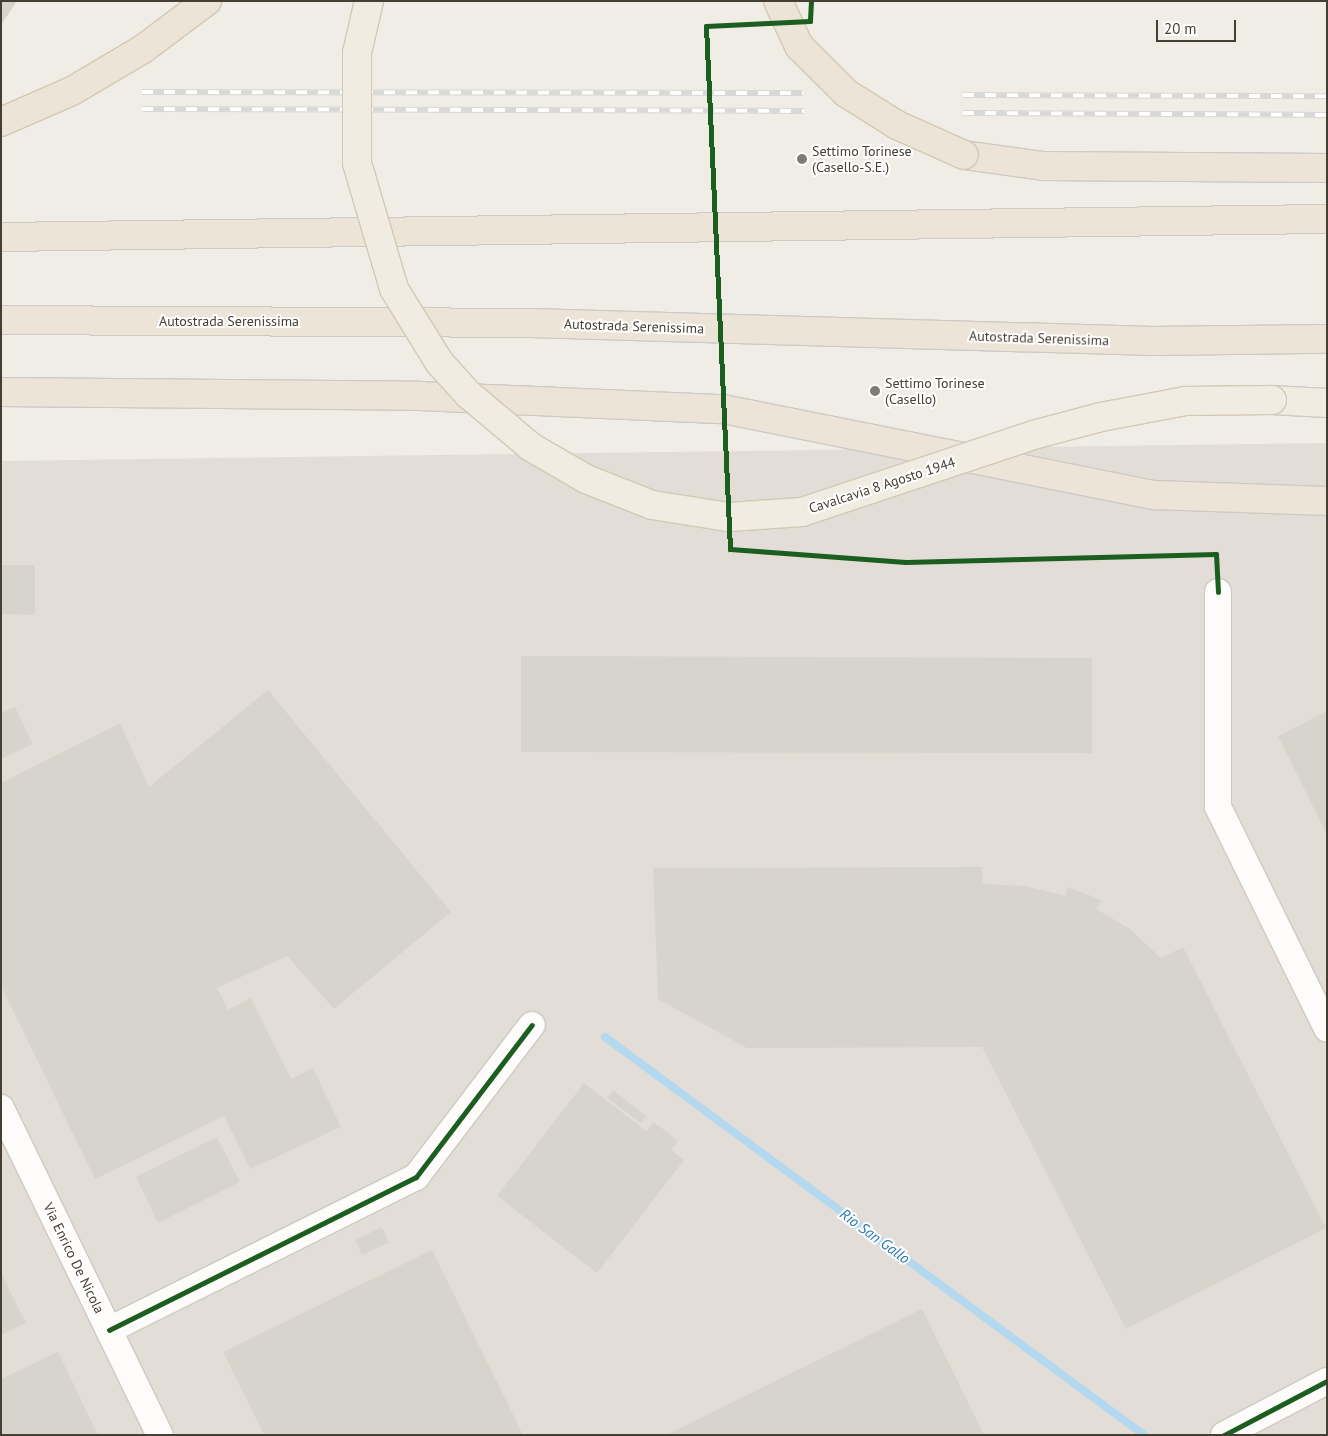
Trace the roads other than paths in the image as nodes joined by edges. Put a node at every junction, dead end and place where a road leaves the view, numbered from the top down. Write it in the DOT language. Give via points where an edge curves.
graph roads {
  1 [pos="207,1"];
  2 [pos="369,1"];
  3 [pos="778,1"];
  4 [pos="1,122"];
  5 [pos="1327,168"];
  6 [pos="1327,219"];
  7 [pos="1,237"];
  8 [pos="1,320"];
  9 [pos="1327,339"];
  10 [pos="1,392"];
  11 [pos="1327,403"];
  12 [pos="1327,501"];
  13 [pos="1218,592"];
  14 [pos="532,1025"];
  15 [pos="1327,1029"];
  16 [pos="1,1108"];
  17 [pos="109,1330"];
  18 [pos="1327,1381"];
  19 [pos="160,1435"];
  20 [pos="1224,1435"];
  1 -- 4 [label="highway, bridge" via="142,49 72,91"];
  2 -- 11 [label="main road, Cavalcavia 8 Agosto 1944, bridge" via="357,53 357,163 394,289 438,362 468,394 531,447 586,479 652,505 729,517 802,512 1033,435 1102,417 1185,401"];
  3 -- 5 [label="highway, bridge" via="799,46 846,93 897,125 964,155 1043,166"];
  6 -- 7 [label="highway"];
  8 -- 9 [label="highway, Autostrada Serenissima" via="531,323 1153,341"];
  10 -- 12 [label="highway" via="420,396 723,409 1155,495"];
  13 -- 15 [label="street" via="1218,807"];
  14 -- 17 [label="street" via="416,1177"];
  16 -- 17 [label="street, Via Enrico De Nicola"];
  17 -- 19 [label="street, Via Enrico De Nicola"];
  18 -- 20 [label="street"];
}
